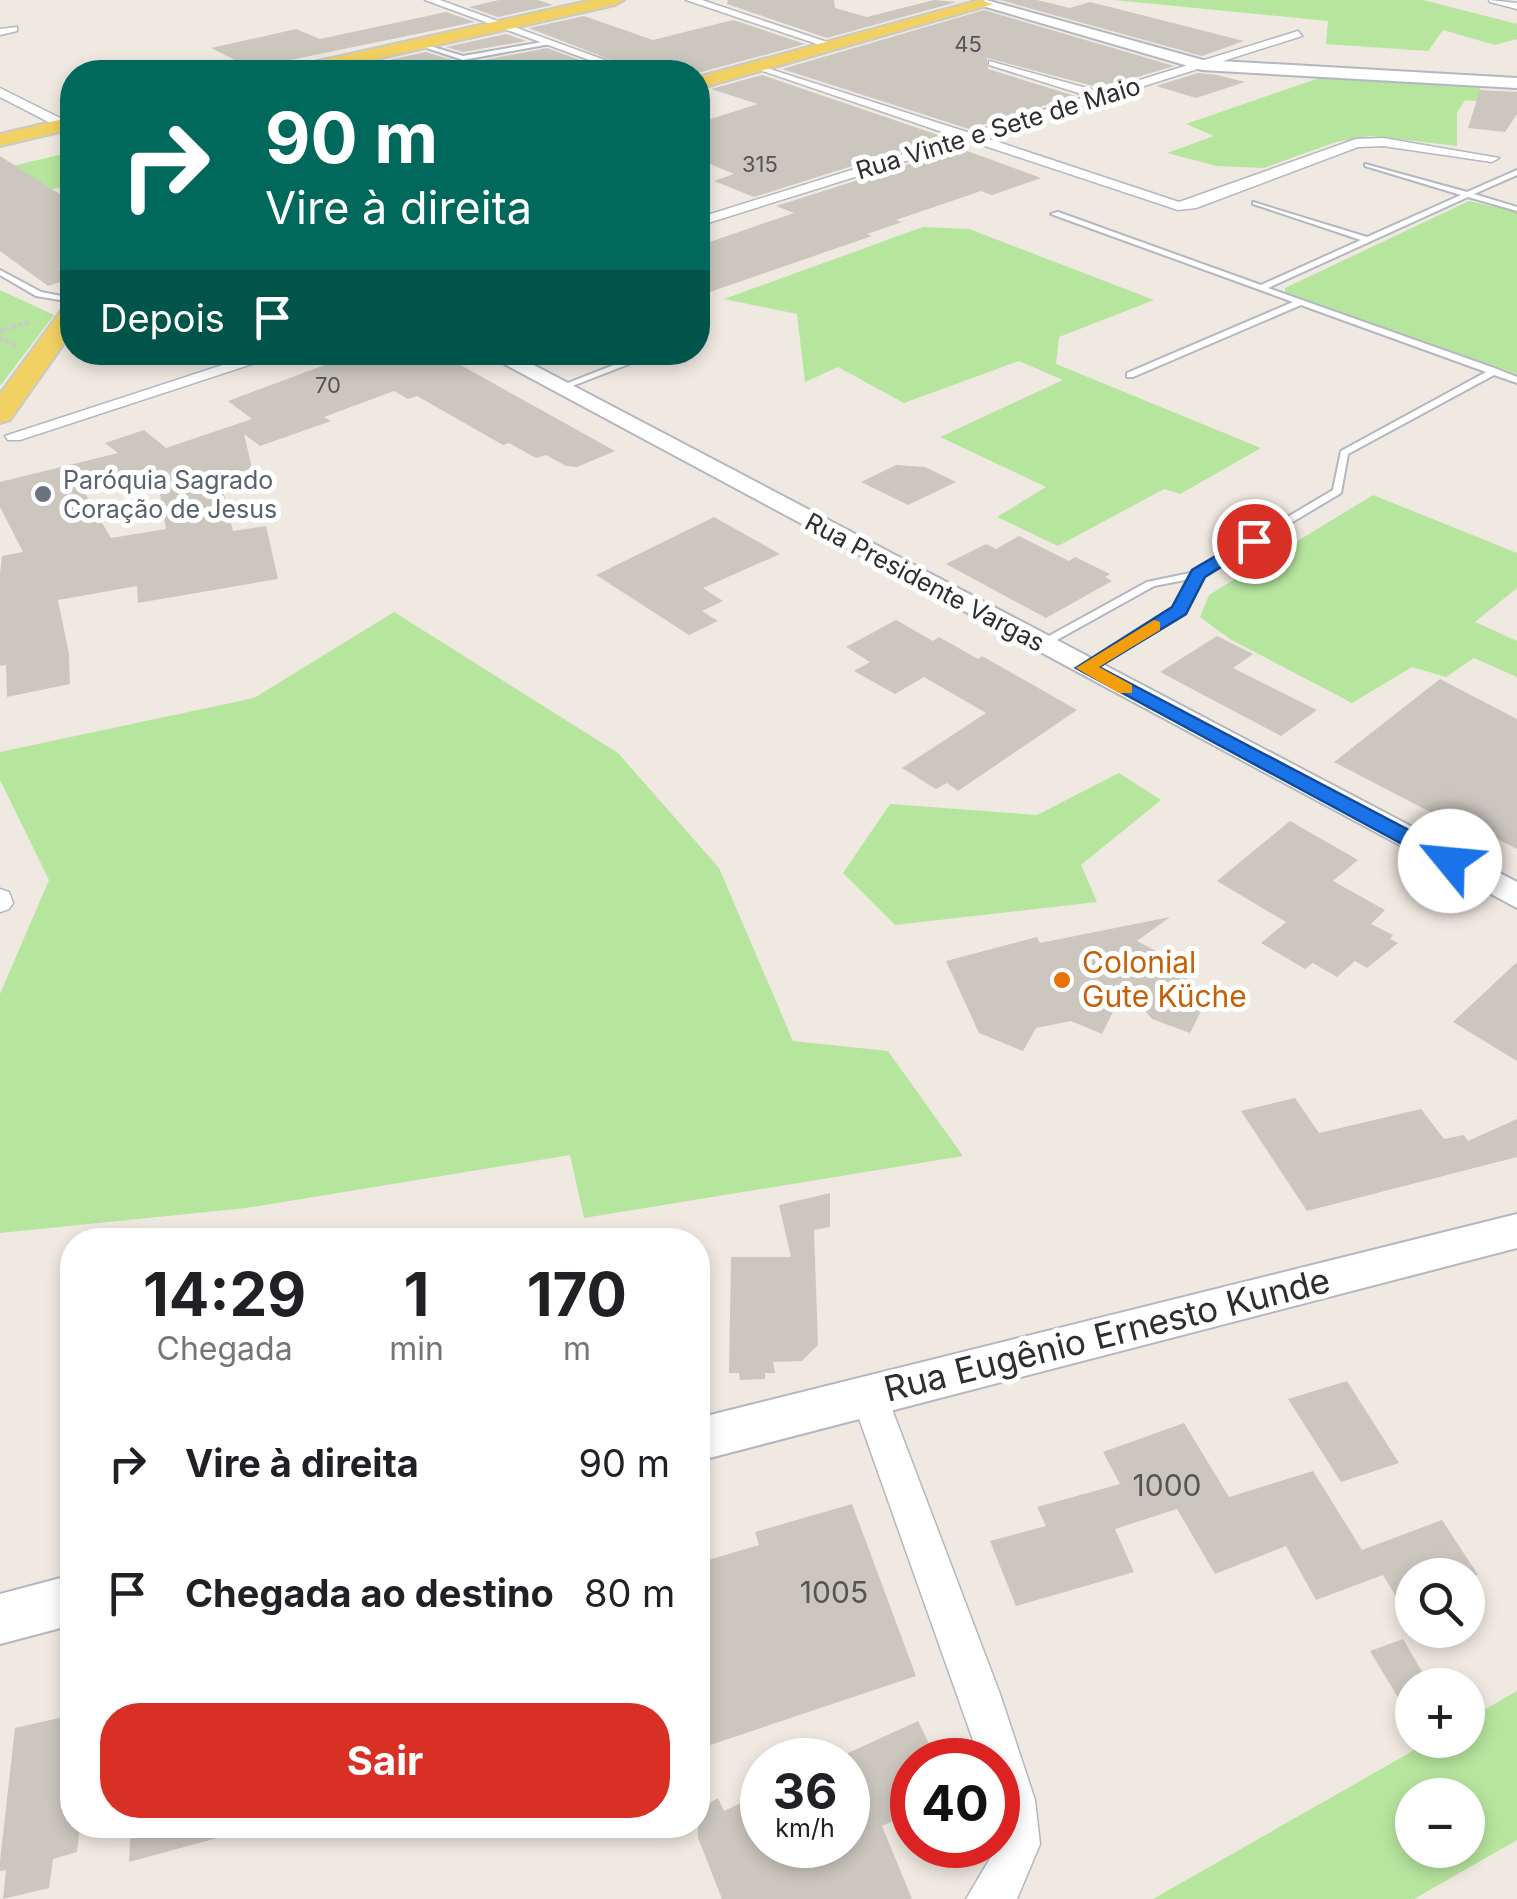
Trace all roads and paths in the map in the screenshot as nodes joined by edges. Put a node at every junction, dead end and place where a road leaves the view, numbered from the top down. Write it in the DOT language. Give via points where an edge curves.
graph roads {
  1 [pos="430,0"];
  2 [pos="615,0"];
  3 [pos="691,0"];
  4 [pos="1494,0"];
  5 [pos="979,2"];
  6 [pos="1517,6"];
  7 [pos="502,26"];
  8 [pos="1298,34"];
  9 [pos="548,42"];
  10 [pos="421,45"];
  11 [pos="833,46"];
  12 [pos="352,60"];
  13 [pos="598,60"];
  14 [pos="993,63"];
  15 [pos="1202,64"];
  16 [pos="758,66"];
  17 [pos="710,80"];
  18 [pos="1517,83"];
  19 [pos="0,92"];
  20 [pos="1102,96"];
  21 [pos="60,121"];
  22 [pos="60,128"];
  23 [pos="968,138"];
  24 [pos="0,140"];
  25 [pos="1492,158"];
  26 [pos="1366,165"];
  27 [pos="1517,172"];
  28 [pos="1466,194"];
  29 [pos="1255,203"];
  30 [pos="1517,209"];
  31 [pos="1056,214"];
  32 [pos="710,218"];
  33 [pos="1369,240"];
  34 [pos="0,272"];
  35 [pos="1261,288"];
  36 [pos="60,298"];
  37 [pos="1300,302"];
  38 [pos="60,329"];
  39 [pos="14,345"];
  40 [pos="0,349"];
  41 [pos="233,365"];
  42 [pos="517,365"];
  43 [pos="621,365"];
  44 [pos="1494,372"];
  45 [pos="1130,375"];
  46 [pos="1517,380"];
  47 [pos="560,388"];
  48 [pos="10,391"];
  49 [pos="4,427"];
  50 [pos="1198,574"];
  51 [pos="1042,644"];
  52 [pos="1085,668"];
  53 [pos="1517,896"];
  54 [pos="1517,1231"];
  55 [pos="869,1396"];
  56 [pos="710,1437"];
  57 [pos="60,1603"];
  58 [pos="0,1619"];
  59 [pos="988,1899"];
  1 -- 7 [label="street"];
  2 -- 7 [label="main road"];
  3 -- 11 [label="street"];
  4 -- 6 [label="street"];
  5 -- 11 [label="main road"];
  5 -- 15 [label="main road"];
  7 -- 9 [label="street"];
  7 -- 10 [label="main road"];
  8 -- 15 [label="street, Rua Vinte e Sete de Maio"];
  9 -- 10 [label="lane" via="463,58"];
  9 -- 13 [label="street"];
  10 -- 12 [label="main road"];
  11 -- 16 [label="main road"];
  14 -- 20 [label="street"];
  15 -- 18 [label="main road"];
  15 -- 20 [label="street, Rua Vinte e Sete de Maio"];
  16 -- 17 [label="main road"];
  16 -- 23 [label="street"];
  19 -- 21 [label="street"];
  20 -- 23 [label="street, Rua Vinte e Sete de Maio"];
  22 -- 24 [label="main road"];
  23 -- 25 [label="street" via="1184,207 1356,143"];
  23 -- 32 [label="street, Rua Vinte e Sete de Maio"];
  26 -- 28 [label="lane"];
  27 -- 28 [label="lane"];
  28 -- 30 [label="lane"];
  28 -- 33 [label="lane"];
  29 -- 33 [label="lane"];
  31 -- 35 [label="lane"];
  33 -- 35 [label="lane"];
  34 -- 36 [label="lane"];
  35 -- 37 [label="lane"];
  37 -- 44 [label="lane"];
  37 -- 45 [label="lane"];
  38 -- 48 [label="main road"];
  39 -- 40 [label="path"];
  41 -- 49 [label="street"];
  42 -- 47 [label="street, Rua Presidente Vargas"];
  43 -- 47 [label="lane"];
  44 -- 46 [label="lane"];
  44 -- 50 [label="lane" via="1344,453 1338,490"];
  47 -- 51 [label="street, Rua Presidente Vargas"];
  48 -- 49 [label="main road"];
  50 -- 51 [label="lane" via="1151,584"];
  50 -- 52 [label="lane" via="1180,610"];
  51 -- 52 [label="street, Rua Presidente Vargas"];
  52 -- 53 [label="street, Rua Presidente Vargas"];
  54 -- 55 [label="street, Rua Eugênio Ernesto Kunde"];
  55 -- 56 [label="street, Rua Eugênio Ernesto Kunde"];
  55 -- 59 [label="street" via="1014,1800 1018,1844 1000,1888"];
  57 -- 58 [label="street"];
}
